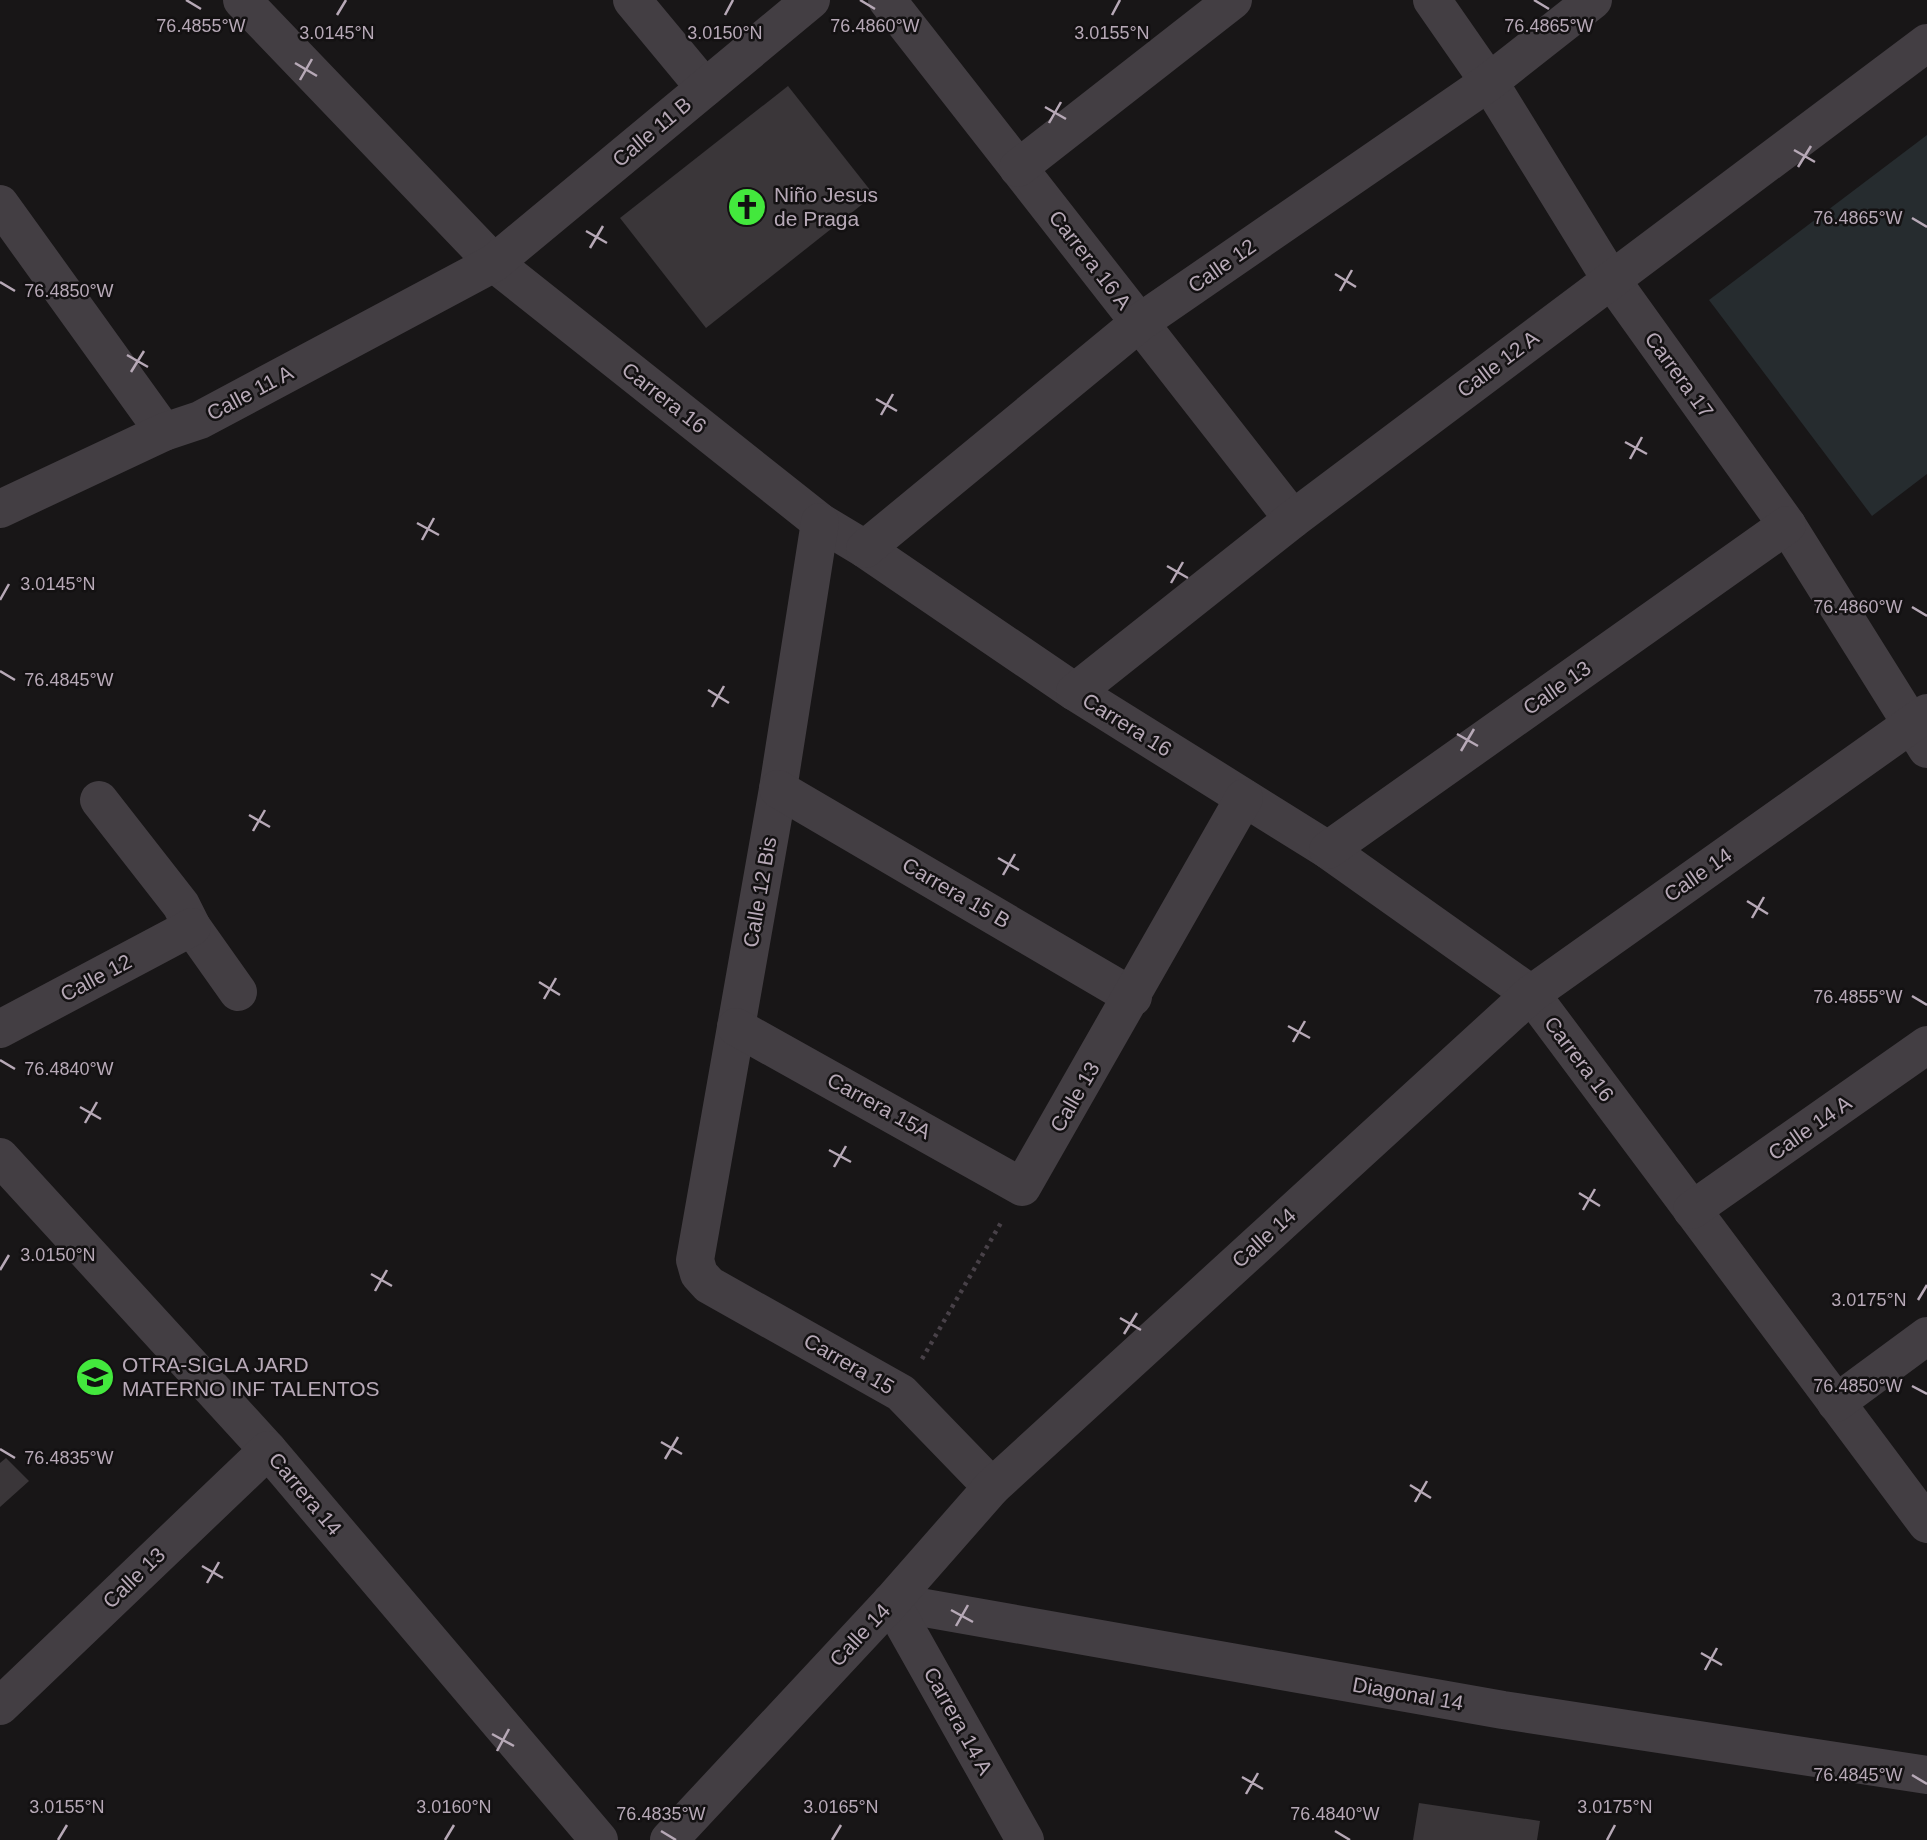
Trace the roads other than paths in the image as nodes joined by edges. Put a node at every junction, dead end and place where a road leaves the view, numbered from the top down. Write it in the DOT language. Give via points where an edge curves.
graph roads {
  1 [pos="242,0"];
  2 [pos="632,0"];
  3 [pos="811,0"];
  4 [pos="887,0"];
  5 [pos="1233,0"];
  6 [pos="1432,0"];
  7 [pos="1593,0"];
  8 [pos="1927,43"];
  9 [pos="1489,82"];
  10 [pos="705,88"];
  11 [pos="1018,168"];
  12 [pos="0,204"];
  13 [pos="494,263"];
  14 [pos="1610,278"];
  15 [pos="1139,323"];
  16 [pos="164,432"];
  17 [pos="0,509"];
  18 [pos="1293,519"];
  19 [pos="820,522"];
  20 [pos="1787,525"];
  21 [pos="864,549"];
  22 [pos="1075,692"];
  23 [pos="1921,729"];
  24 [pos="778,789"];
  25 [pos="1244,798"];
  26 [pos="99,800"];
  27 [pos="1328,850"];
  28 [pos="192,927"];
  29 [pos="238,992"];
  30 [pos="1531,994"];
  31 [pos="1133,997"];
  32 [pos="736,1027"];
  33 [pos="0,1029"];
  34 [pos="1927,1045"];
  35 [pos="0,1157"];
  36 [pos="1022,1187"];
  37 [pos="1692,1210"];
  38 [pos="695,1260"];
  39 [pos="1927,1336"];
  40 [pos="1836,1403"];
  41 [pos="268,1450"];
  42 [pos="992,1487"];
  43 [pos="1927,1524"];
  44 [pos="891,1602"];
  45 [pos="0,1706"];
  46 [pos="1927,1775"];
  47 [pos="599,1840"];
  48 [pos="669,1840"];
  49 [pos="1025,1840"];
  1 -- 13 [label="street, Carrera 16"];
  2 -- 10 [label="street"];
  3 -- 10 [label="street, Calle 11 B"];
  4 -- 11 [label="street, Carrera 16 A"];
  5 -- 11 [label="street"];
  6 -- 9 [label="street, Carrera 17"];
  7 -- 9 [label="street, Calle 12"];
  8 -- 14 [label="street, Calle 12 A"];
  9 -- 14 [label="street, Carrera 17"];
  9 -- 15 [label="street, Calle 12"];
  10 -- 13 [label="street, Calle 11 B"];
  11 -- 15 [label="street, Carrera 16 A"];
  12 -- 16 [label="street"];
  13 -- 16 [label="street, Calle 11 A" via="200,420"];
  13 -- 19 [label="street, Carrera 16"];
  14 -- 18 [label="street, Calle 12 A"];
  14 -- 20 [label="street, Carrera 17"];
  15 -- 18 [label="street, Carrera 16 A"];
  15 -- 21 [label="street, Calle 12"];
  16 -- 17 [label="street, Calle 11 A"];
  18 -- 22 [label="street, Calle 12 A"];
  19 -- 21 [label="street, Carrera 16"];
  19 -- 24 [label="street, Calle 12 Bis"];
  20 -- 23 [label="street, Carrera 17"];
  20 -- 27 [label="street, Calle 13"];
  21 -- 22 [label="street, Carrera 16"];
  22 -- 25 [label="street, Carrera 16"];
  23 -- 30 [label="street, Calle 14"];
  24 -- 31 [label="street, Carrera 15 B"];
  24 -- 32 [label="street, Calle 12 Bis"];
  25 -- 27 [label="street, Carrera 16"];
  25 -- 31 [label="street, Calle 13"];
  26 -- 28 [label="street" via="181,905"];
  27 -- 30 [label="street, Carrera 16"];
  28 -- 29 [label="street"];
  28 -- 33 [label="street, Calle 12"];
  30 -- 37 [label="street, Carrera 16"];
  30 -- 42 [label="street, Calle 14"];
  31 -- 36 [label="street, Calle 13"];
  32 -- 36 [label="street, Carrera 15A"];
  32 -- 38 [label="street, Calle 12 Bis"];
  34 -- 37 [label="street, Calle 14 A"];
  35 -- 41 [label="street, Carrera 14"];
  37 -- 40 [label="street, Carrera 16"];
  38 -- 42 [label="street, Carrera 15" via="709,1285 901,1393"];
  39 -- 40 [label="street"];
  40 -- 43 [label="street, Carrera 16"];
  41 -- 45 [label="street, Calle 13"];
  41 -- 47 [label="street, Carrera 14"];
  42 -- 44 [label="street, Calle 14"];
  44 -- 46 [label="street, Diagonal 14" via="1503,1710"];
  44 -- 48 [label="street, Calle 14"];
  44 -- 49 [label="street, Carrera 14 A"];
}
